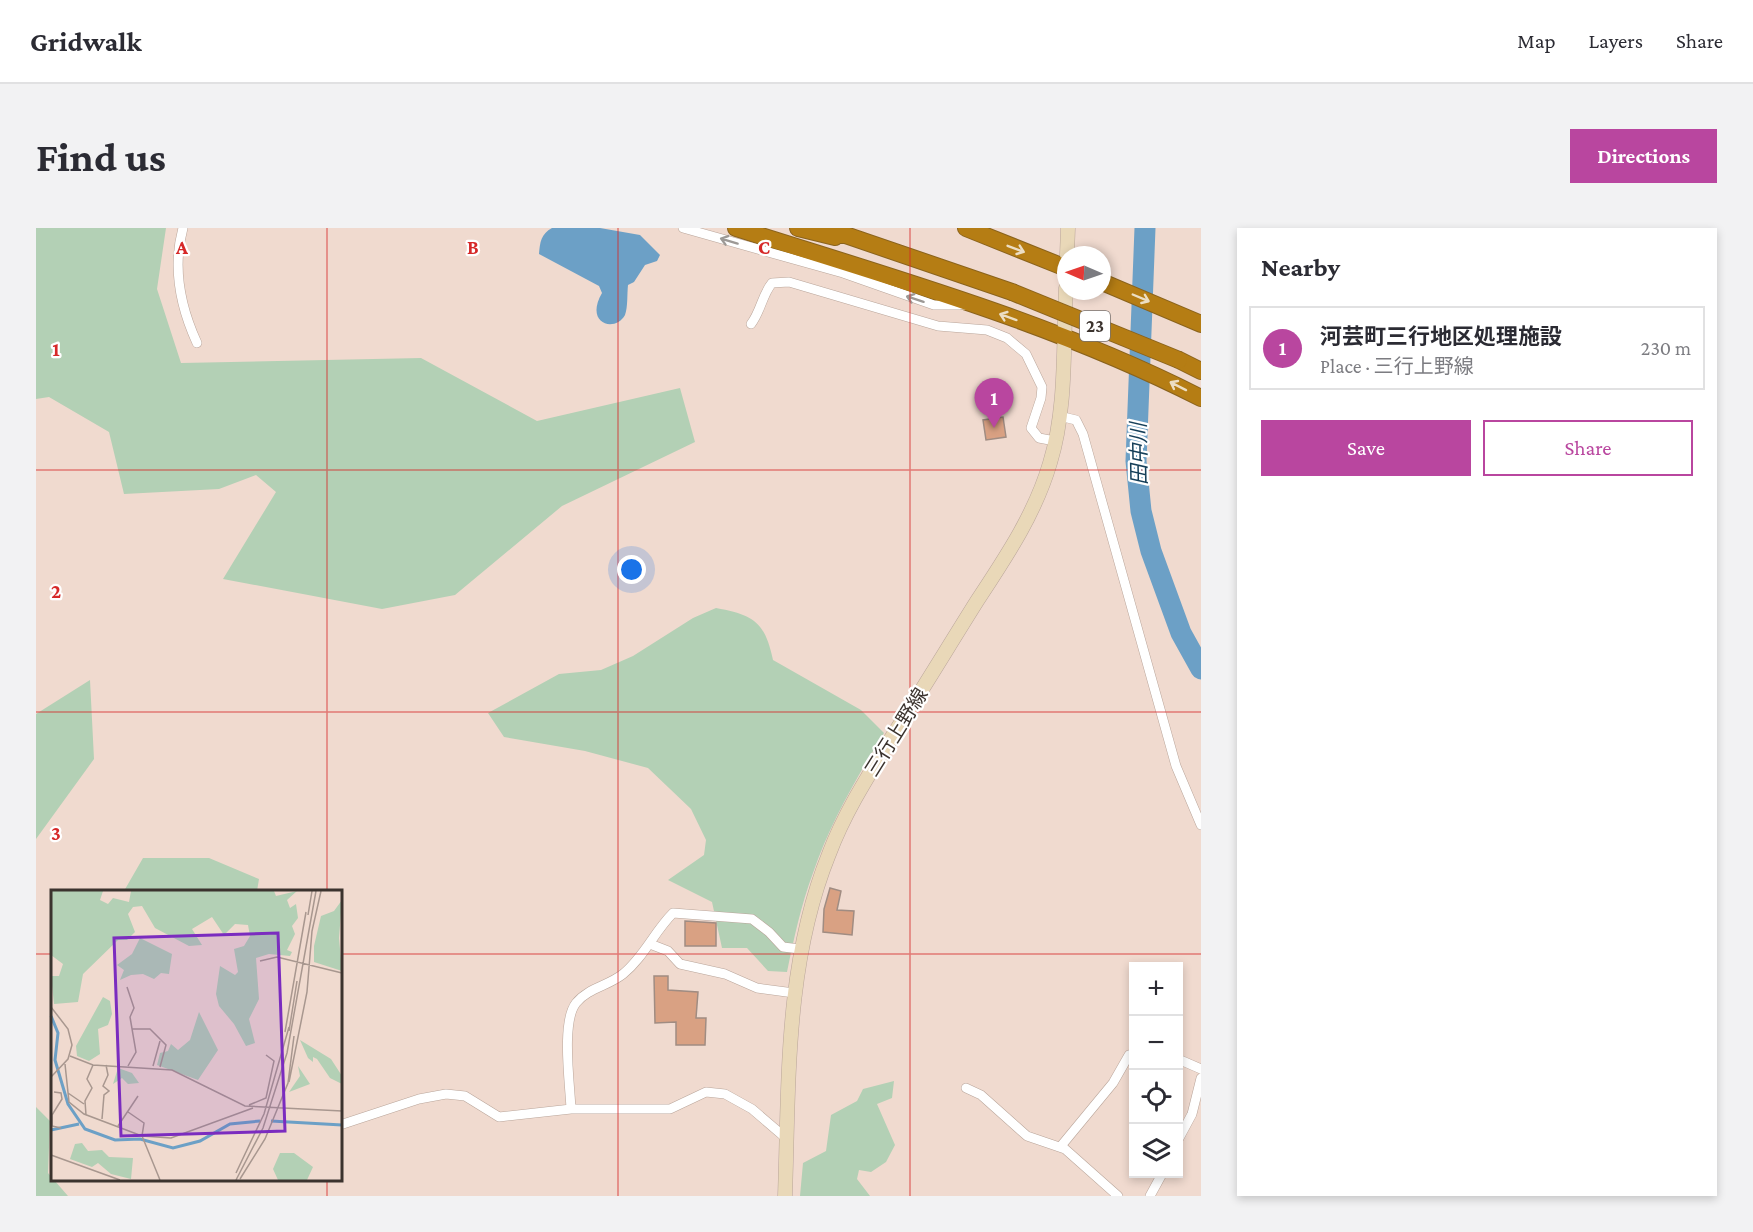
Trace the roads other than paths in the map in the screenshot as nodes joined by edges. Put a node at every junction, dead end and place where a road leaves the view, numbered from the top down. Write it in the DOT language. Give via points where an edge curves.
graph roads {
  1 [pos="183,228"];
  2 [pos="683,228"];
  3 [pos="736,228"];
  4 [pos="798,228"];
  5 [pos="825,228"];
  6 [pos="966,228"];
  7 [pos="1068,228"];
  8 [pos="1067,246"];
  9 [pos="883,248"];
  10 [pos="1057,264"];
  11 [pos="1111,285"];
  12 [pos="1065,300"];
  13 [pos="973,305"];
  14 [pos="751,324"];
  15 [pos="1201,324"];
  16 [pos="1063,337"];
  17 [pos="197,343"];
  18 [pos="1201,371"];
  19 [pos="1201,398"];
  20 [pos="1059,416"];
  21 [pos="1055,441"];
  22 [pos="1201,794"];
  23 [pos="1190,798"];
  24 [pos="1201,825"];
  25 [pos="650,944"];
  26 [pos="800,949"];
  27 [pos="794,993"];
  28 [pos="1129,1055"];
  29 [pos="1183,1061"];
  30 [pos="1201,1069"];
  31 [pos="1201,1078"];
  32 [pos="966,1088"];
  33 [pos="571,1109"];
  34 [pos="342,1124"];
  35 [pos="1183,1132"];
  36 [pos="787,1139"];
  37 [pos="1061,1146"];
  38 [pos="1159,1178"];
  39 [pos="785,1196"];
  40 [pos="1118,1196"];
  41 [pos="1150,1196"];
  1 -- 17 [label="street" via="178,273 180,300"];
  13 -- 2 [label="street, one-way" via="934,304 843,273"];
  3 -- 13 [label="highway"];
  4 -- 9 [label="highway, 23"];
  5 -- 9 [label="highway, 23"];
  6 -- 10 [label="highway, one-way"];
  7 -- 8 [label="main road"];
  9 -- 18 [label="highway, 23, bridge" via="1012,292"];
  11 -- 15 [label="highway, one-way"];
  12 -- 16 [label="main road, 三行上野線"];
  16 -- 13 [label="highway, one-way"];
  14 -- 21 [label="street" via="772,283 789,282 938,326 987,330 1007,338 1026,354 1041,387 1031,428 1039,438"];
  19 -- 16 [label="highway, one-way"];
  16 -- 20 [label="main road, 三行上野線"];
  20 -- 21 [label="main road, 三行上野線"];
  20 -- 23 [label="street" via="1076,420 1083,434 1176,766"];
  21 -- 26 [label="main road, 三行上野線" via="1028,519 858,792 829,853"];
  22 -- 23 [label="street"];
  23 -- 24 [label="street"];
  25 -- 26 [label="street" via="658,928 673,914 701,914 752,919 783,947"];
  25 -- 27 [label="street" via="668,951 680,964 725,974 757,988"];
  25 -- 33 [label="street" via="622,975 594,988 575,1004 568,1024"];
  26 -- 27 [label="main road, 三行上野線"];
  27 -- 36 [label="main road, 三行上野線"];
  28 -- 37 [label="street" via="1113,1083"];
  29 -- 30 [label="street"];
  31 -- 35 [label="street"];
  32 -- 37 [label="street" via="981,1095 1028,1136"];
  33 -- 34 [label="street" via="499,1117 465,1096 446,1094"];
  33 -- 36 [label="street" via="670,1109 706,1092 725,1094 752,1109"];
  36 -- 39 [label="main road, 三行上野線"];
  37 -- 40 [label="street"];
  38 -- 41 [label="street"];
}
